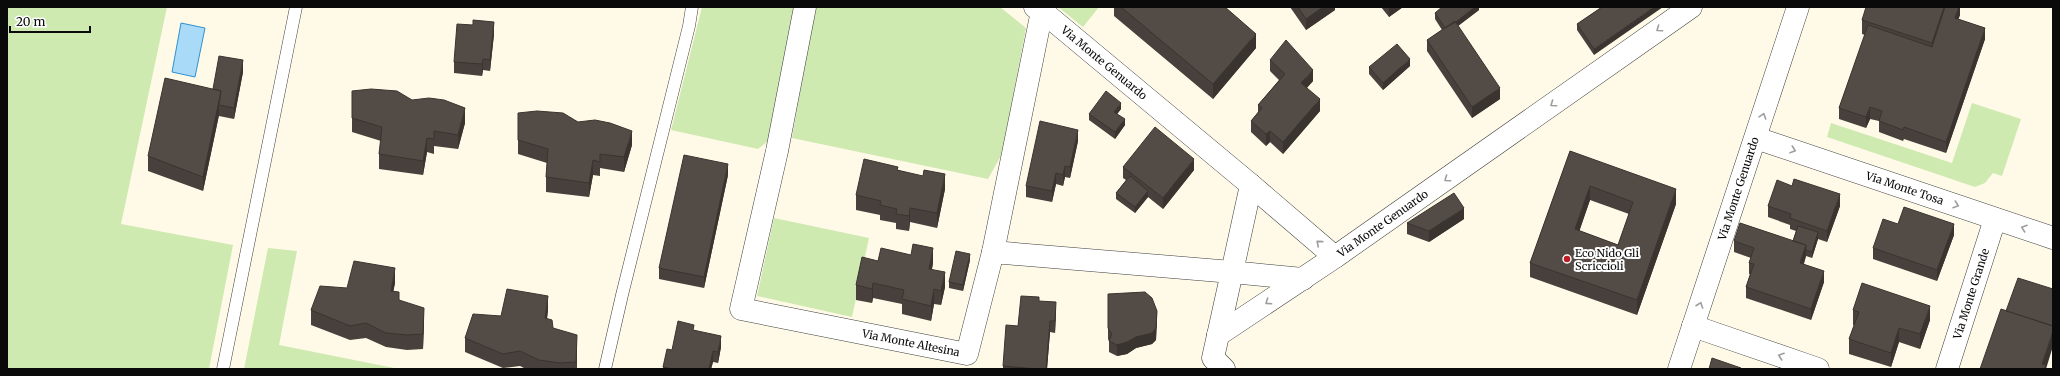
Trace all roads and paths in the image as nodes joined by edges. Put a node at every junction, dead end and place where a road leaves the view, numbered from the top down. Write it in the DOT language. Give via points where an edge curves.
graph roads {
  1 [pos="296,7"];
  2 [pos="692,7"];
  3 [pos="805,7"];
  4 [pos="1691,7"];
  5 [pos="1798,7"];
  6 [pos="1039,9"];
  7 [pos="1756,138"];
  8 [pos="1251,185"];
  9 [pos="1995,219"];
  10 [pos="2053,238"];
  11 [pos="993,252"];
  12 [pos="1335,257"];
  13 [pos="1232,272"];
  14 [pos="1303,279"];
  15 [pos="1693,326"];
  16 [pos="1218,335"];
  17 [pos="223,369"];
  18 [pos="605,369"];
  19 [pos="1224,369"];
  20 [pos="1679,369"];
  21 [pos="1818,369"];
  22 [pos="1947,369"];
  1 -- 17 [label="lane"];
  2 -- 18 [label="lane"];
  3 -- 11 [label="street, Via Monte Altesina" via="777,151 741,309 967,354"];
  4 -- 12 [label="street, Via Monte Genuardo, one-way"];
  7 -- 5 [label="street, Via Monte Genuardo, one-way"];
  6 -- 8 [label="street, Via Monte Genuardo"];
  6 -- 11 [label="street"];
  7 -- 9 [label="street, Via Monte Tosa, one-way"];
  15 -- 7 [label="street, Via Monte Genuardo, one-way"];
  12 -- 8 [label="street, Via Monte Genuardo, one-way"];
  8 -- 13 [label="street"];
  10 -- 9 [label="street, Via Monte Tosa, one-way"];
  9 -- 22 [label="street, Via Monte Grande"];
  11 -- 13 [label="street"];
  12 -- 14 [label="street"];
  13 -- 14 [label="street"];
  13 -- 16 [label="street"];
  14 -- 16 [label="street, one-way"];
  15 -- 20 [label="street, Via Monte Genuardo"];
  21 -- 15 [label="street, one-way"];
  16 -- 19 [label="street" via="1213,358"];
}
